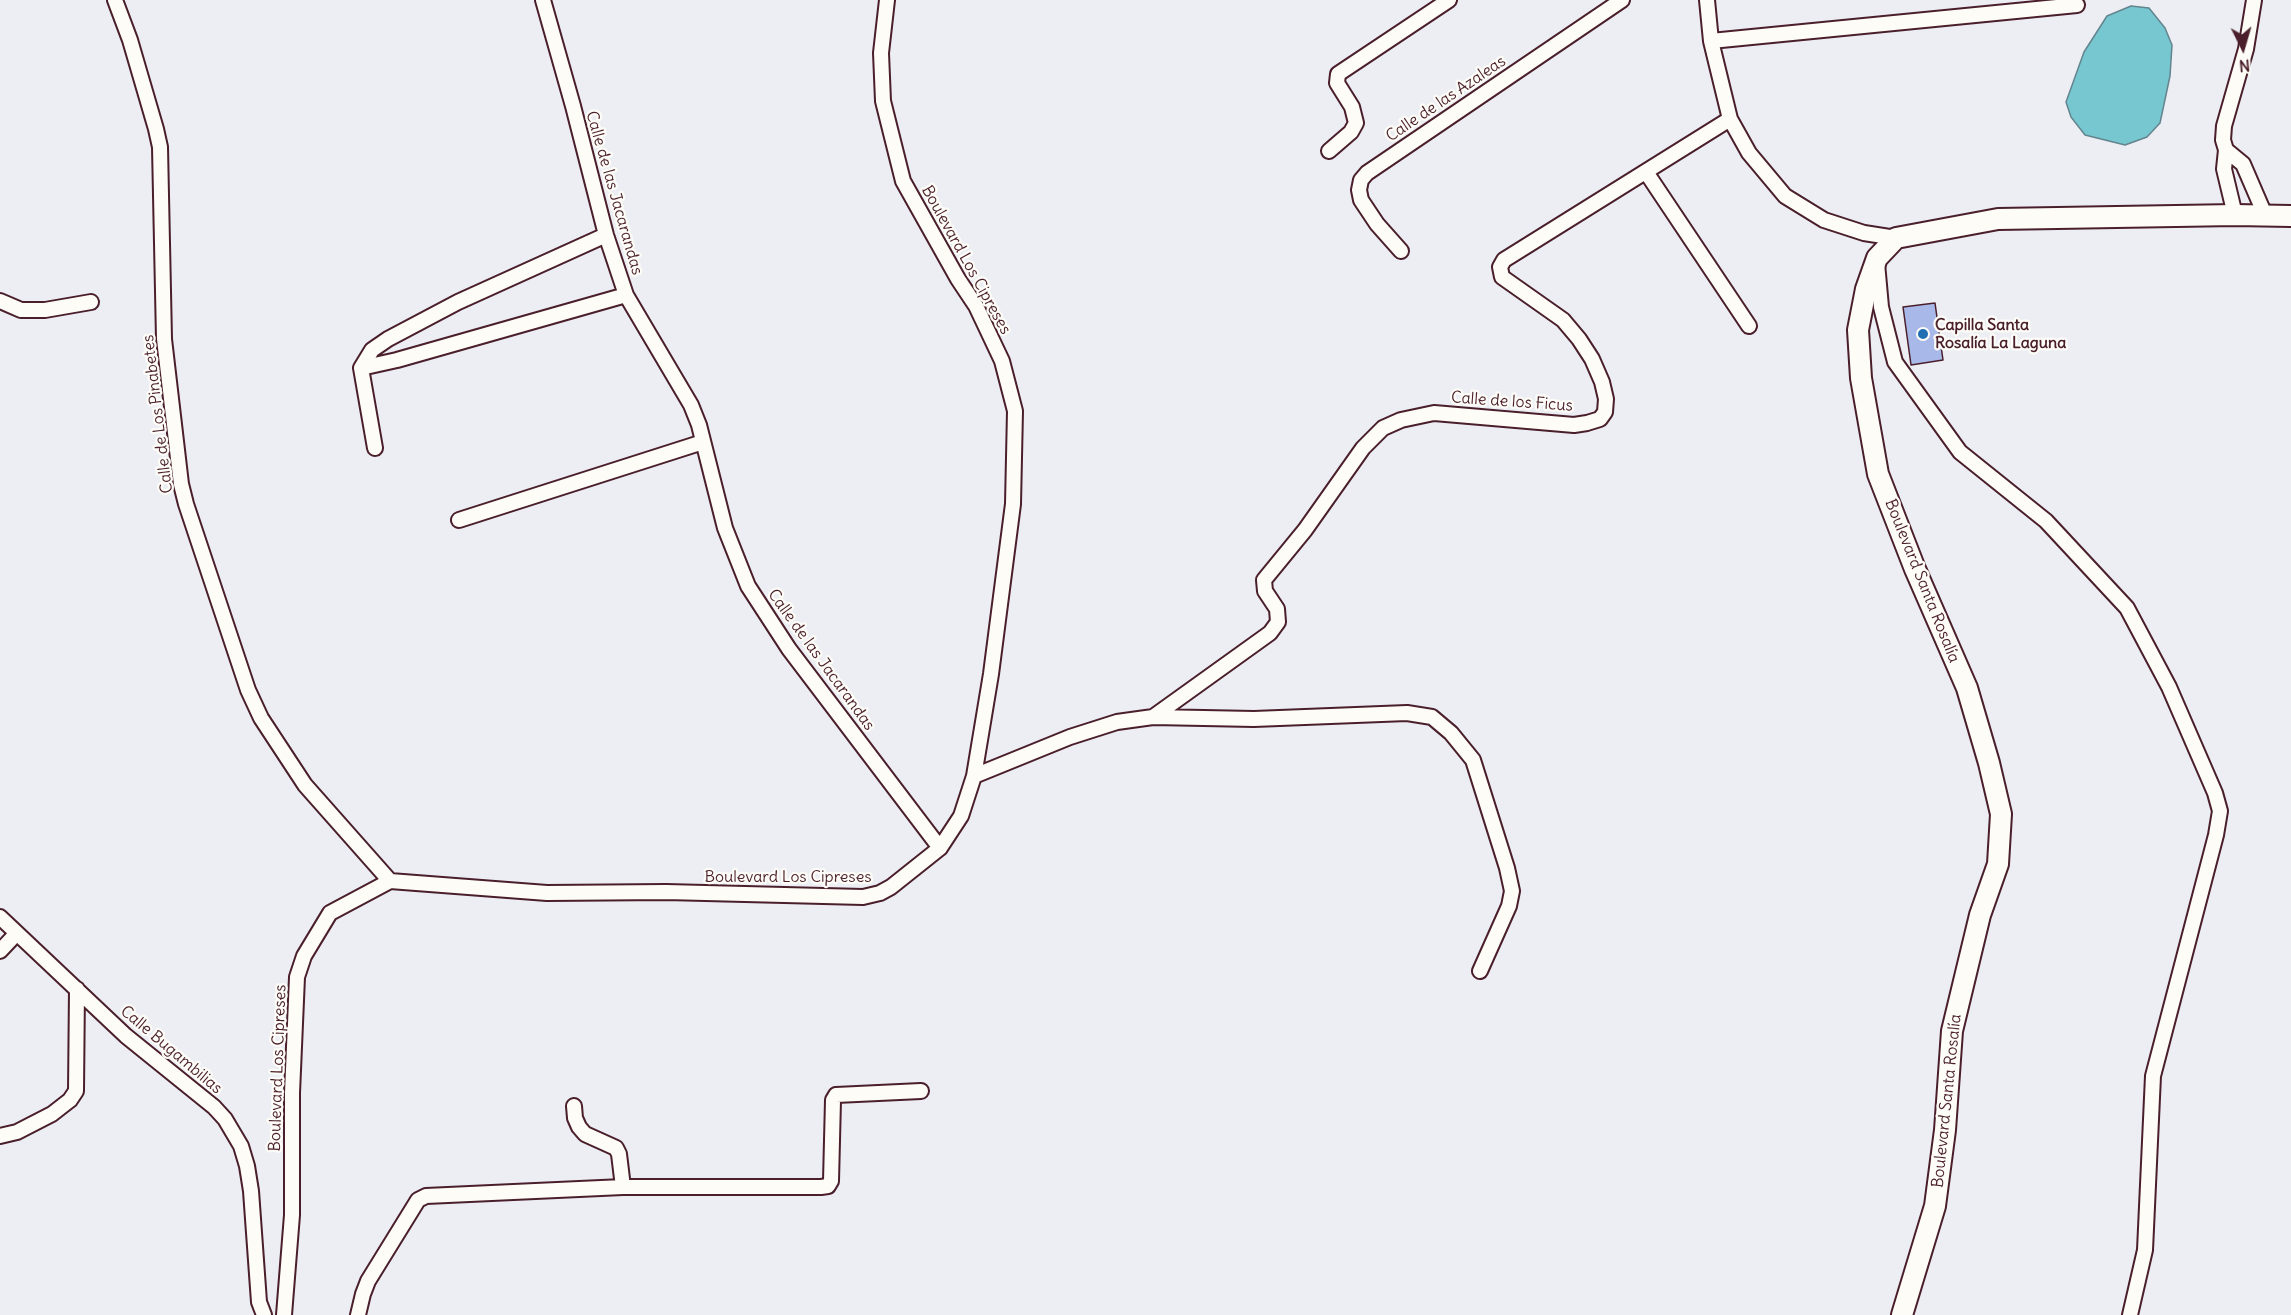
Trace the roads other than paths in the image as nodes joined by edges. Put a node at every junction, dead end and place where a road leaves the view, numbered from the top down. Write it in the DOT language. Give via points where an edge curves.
graph roads {
  1 [pos="115,0"];
  2 [pos="543,0"];
  3 [pos="887,0"];
  4 [pos="1449,0"];
  5 [pos="1622,0"];
  6 [pos="1707,0"];
  7 [pos="2254,0"];
  8 [pos="2077,5"];
  9 [pos="1711,41"];
  10 [pos="1730,119"];
  11 [pos="2226,150"];
  12 [pos="1329,151"];
  13 [pos="1646,172"];
  14 [pos="2235,215"];
  15 [pos="2265,215"];
  16 [pos="2291,216"];
  17 [pos="606,235"];
  18 [pos="1896,238"];
  19 [pos="1401,250"];
  20 [pos="1877,258"];
  21 [pos="626,295"];
  22 [pos="0,300"];
  23 [pos="92,302"];
  24 [pos="1749,326"];
  25 [pos="408,328"];
  26 [pos="417,354"];
  27 [pos="361,368"];
  28 [pos="703,442"];
  29 [pos="375,448"];
  30 [pos="459,520"];
  31 [pos="1153,717"];
  32 [pos="974,776"];
  33 [pos="940,848"];
  34 [pos="390,881"];
  35 [pos="0,917"];
  36 [pos="17,933"];
  37 [pos="0,951"];
  38 [pos="1480,971"];
  39 [pos="77,989"];
  40 [pos="921,1091"];
  41 [pos="574,1106"];
  42 [pos="0,1136"];
  43 [pos="623,1187"];
  44 [pos="262,1314"];
  45 [pos="284,1315"];
  46 [pos="358,1315"];
  47 [pos="1902,1315"];
  48 [pos="2130,1315"];
  1 -- 34 [label="street, Calle de Los Pinabetes" via="160,147 164,339 186,504 248,690 261,718 305,785"];
  2 -- 17 [label="street, Calle de las Jacarandas"];
  3 -- 32 [label="street, Boulevard Los Cipreses" via="880,53 883,101 903,181 976,306 1002,361 1015,411 1014,495"];
  4 -- 12 [label="street" via="1338,74 1337,83 1352,107 1356,123"];
  5 -- 19 [label="street, Calle de las Azaleas" via="1360,180 1361,200"];
  6 -- 9 [label="street"];
  7 -- 11 [label="street" via="2246,49 2224,126"];
  8 -- 9 [label="street"];
  9 -- 10 [label="street"];
  10 -- 13 [label="street, Calle de los Ficus"];
  10 -- 18 [label="street" via="1749,153 1785,196 1824,220"];
  11 -- 14 [label="street" via="2224,169"];
  11 -- 15 [label="street" via="2243,164"];
  13 -- 24 [label="street"];
  13 -- 31 [label="street, Calle de los Ficus" via="1504,260 1500,267 1502,277 1563,320 1580,339 1602,382 1606,399 1600,419 1574,424 1434,413 1383,428 1363,448 1264,580 1265,591 1277,609 1278,622 1270,633"];
  14 -- 15 [label="street"];
  14 -- 18 [label="street" via="1998,219"];
  15 -- 16 [label="street"];
  17 -- 21 [label="street, Calle de las Jacarandas"];
  17 -- 25 [label="street"];
  18 -- 20 [label="street, Boulevard Santa Rosalía"];
  20 -- 47 [label="street, Boulevard Santa Rosalía" via="1858,330 1861,378 1878,474 1967,688 2001,814 1998,864 1980,915 1952,1031 1935,1206"];
  20 -- 48 [label="street" via="1881,307 1895,362 1960,452 2046,521 2127,608 2169,687 2220,811 2153,1076 2145,1250"];
  21 -- 26 [label="street"];
  21 -- 28 [label="street, Calle de las Jacarandas" via="691,405"];
  22 -- 23 [label="street" via="21,310"];
  25 -- 26 [label="street"];
  25 -- 27 [label="street" via="372,350"];
  26 -- 27 [label="street"];
  27 -- 29 [label="street"];
  28 -- 30 [label="street"];
  28 -- 33 [label="street, Calle de las Jacarandas" via="725,528 748,586 789,649"];
  31 -- 32 [label="street" via="1117,722 1070,737"];
  31 -- 38 [label="street" via="1254,719 1407,712 1432,717 1473,760 1512,891"];
  32 -- 33 [label="street, Boulevard Los Cipreses" via="961,816"];
  33 -- 34 [label="street, Boulevard Los Cipreses" via="891,887 863,897 547,893"];
  34 -- 45 [label="street, Boulevard Los Cipreses" via="330,913 304,956 297,977 292,1215"];
  35 -- 36 [label="street, Calle Bugambilias"];
  36 -- 37 [label="street"];
  36 -- 39 [label="street, Calle Bugambilias"];
  39 -- 42 [label="street" via="76,1092 52,1114"];
  39 -- 44 [label="street, Calle Bugambilias" via="126,1036 214,1107 241,1146 251,1191"];
  40 -- 43 [label="street" via="836,1095 828,1186"];
  41 -- 43 [label="street" via="575,1118 585,1134 616,1148"];
  43 -- 46 [label="street" via="426,1196 418,1200 368,1281"];
}
